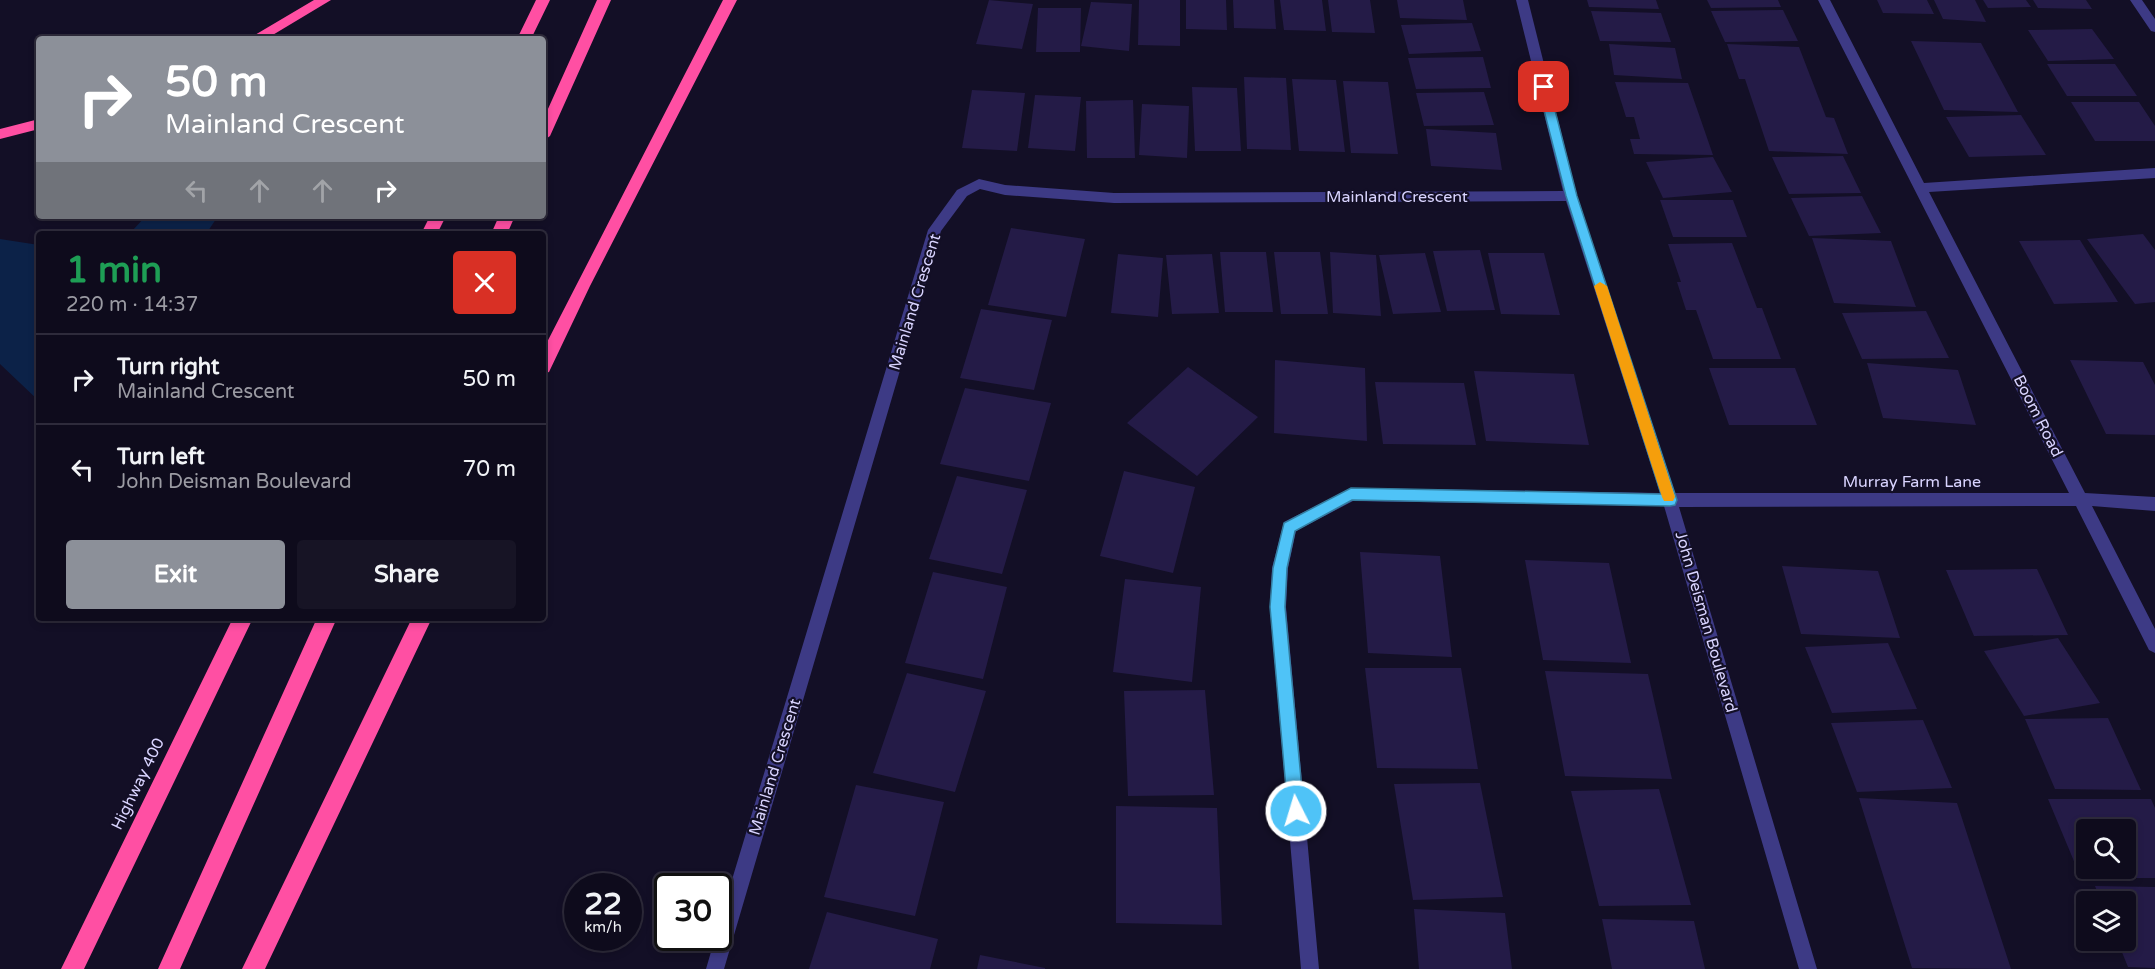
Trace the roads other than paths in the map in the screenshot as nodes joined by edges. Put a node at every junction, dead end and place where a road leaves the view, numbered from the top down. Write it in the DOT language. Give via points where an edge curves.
graph roads {
  1 [pos="324,0"];
  2 [pos="543,0"];
  3 [pos="604,0"];
  4 [pos="730,0"];
  5 [pos="1522,0"];
  6 [pos="1824,0"];
  7 [pos="2136,0"];
  8 [pos="2155,28"];
  9 [pos="260,36"];
  10 [pos="525,36"];
  11 [pos="36,125"];
  12 [pos="546,129"];
  13 [pos="0,134"];
  14 [pos="2155,173"];
  15 [pos="1920,188"];
  16 [pos="1571,196"];
  17 [pos="546,361"];
  18 [pos="2081,499"];
  19 [pos="1670,500"];
  20 [pos="2155,504"];
  21 [pos="242,621"];
  22 [pos="326,621"];
  23 [pos="421,621"];
  24 [pos="2155,645"];
  25 [pos="72,969"];
  26 [pos="169,969"];
  27 [pos="253,969"];
  28 [pos="715,969"];
  29 [pos="1310,969"];
  30 [pos="1808,969"];
  1 -- 9 [label="highway"];
  2 -- 10 [label="highway"];
  3 -- 12 [label="highway"];
  4 -- 17 [label="highway"];
  5 -- 16 [label="street, John Deisman Boulevard"];
  6 -- 15 [label="street, Boom Road"];
  7 -- 8 [label="street"];
  11 -- 13 [label="highway"];
  14 -- 15 [label="street"];
  15 -- 18 [label="street, Boom Road"];
  16 -- 19 [label="street, John Deisman Boulevard"];
  16 -- 28 [label="street, Mainland Crescent" via="1114,198 1005,190 979,184 962,194 935,230"];
  18 -- 19 [label="street, Murray Farm Lane"];
  18 -- 20 [label="street, Murray Farm Lane"];
  18 -- 24 [label="street, Boom Road"];
  19 -- 29 [label="street" via="1351,494 1289,527 1280,568 1278,607"];
  19 -- 30 [label="street, John Deisman Boulevard"];
  21 -- 25 [label="highway, Highway 400"];
  22 -- 26 [label="highway"];
  23 -- 27 [label="highway"];
}
